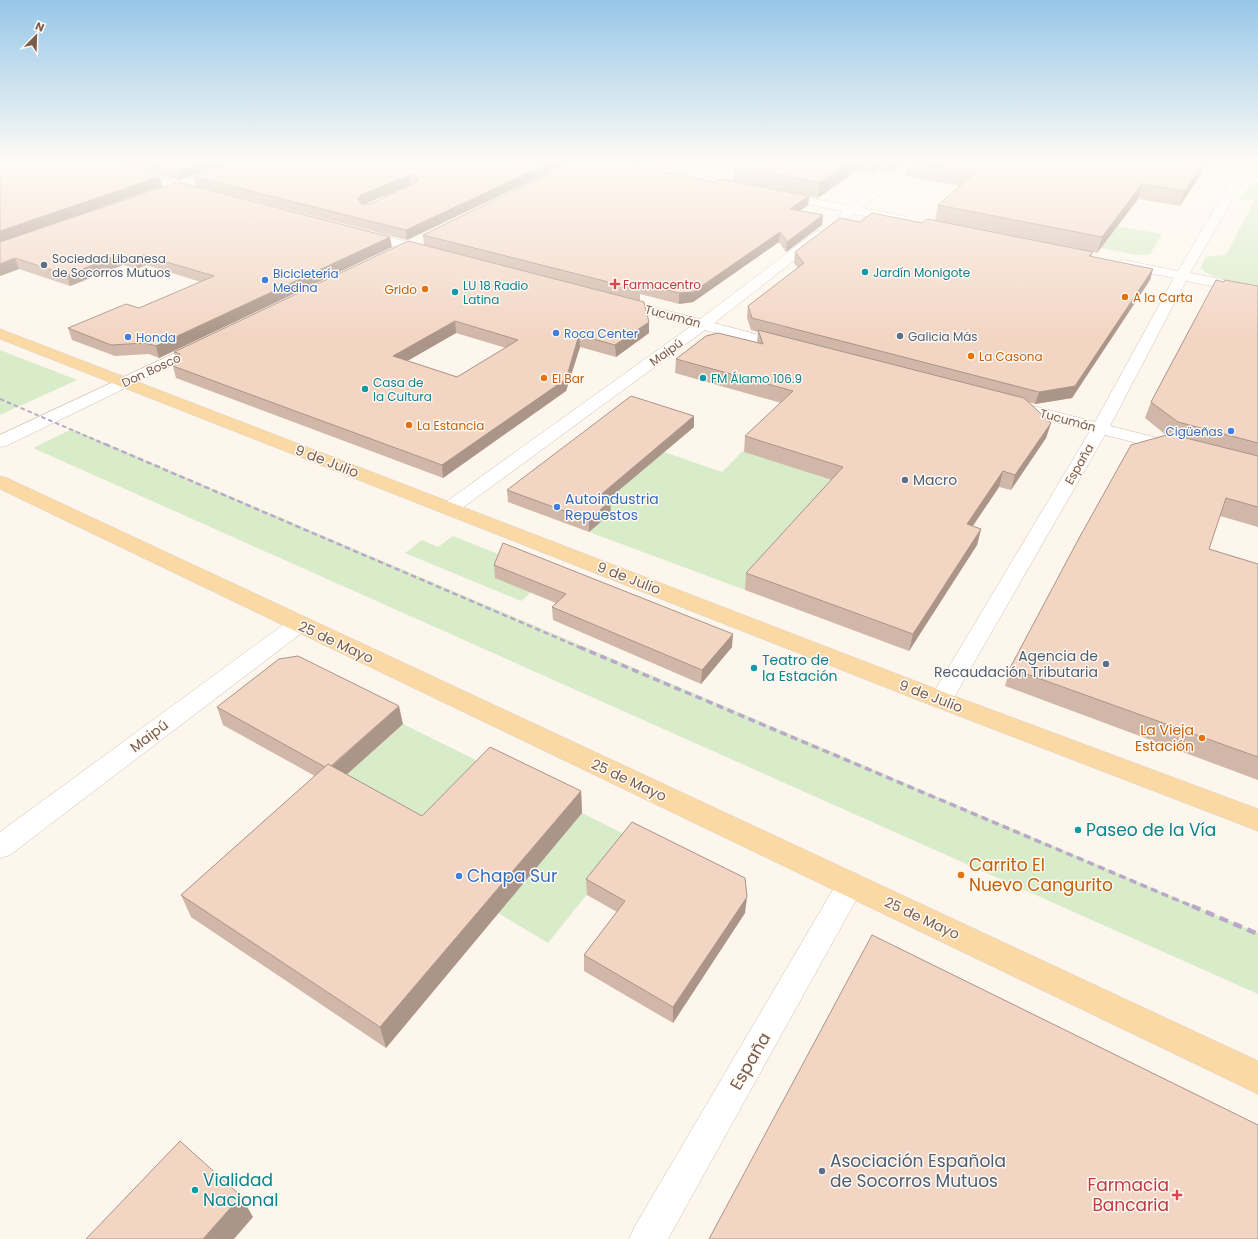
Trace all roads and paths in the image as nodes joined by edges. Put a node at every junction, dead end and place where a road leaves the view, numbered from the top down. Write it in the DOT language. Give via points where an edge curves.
graph roads {
  1 [pos="839,220"];
  2 [pos="904,220"];
  3 [pos="1215,220"];
  4 [pos="915,222"];
  5 [pos="350,231"];
  6 [pos="430,236"];
  7 [pos="409,247"];
  8 [pos="440,255"];
  9 [pos="388,257"];
  10 [pos="1111,262"];
  11 [pos="1182,276"];
  12 [pos="1258,291"];
  13 [pos="602,298"];
  14 [pos="703,324"];
  15 [pos="0,334"];
  16 [pos="217,338"];
  17 [pos="802,350"];
  18 [pos="124,382"];
  19 [pos="993,400"];
  20 [pos="1100,428"];
  21 [pos="0,442"];
  22 [pos="1190,452"];
  23 [pos="0,482"];
  24 [pos="450,508"];
  25 [pos="299,624"];
  26 [pos="941,700"];
  27 [pos="1258,820"];
  28 [pos="0,847"];
  29 [pos="851,884"];
  30 [pos="1258,1078"];
  31 [pos="648,1239"];
  1 -- 14 [label="street, Maipú"];
  2 -- 4 [label="street"];
  3 -- 11 [label="street, España"];
  5 -- 7 [label="street"];
  6 -- 7 [label="street"];
  7 -- 8 [label="street"];
  7 -- 9 [label="street"];
  10 -- 11 [label="street"];
  11 -- 12 [label="street"];
  11 -- 20 [label="street, España"];
  13 -- 14 [label="street, Tucumán"];
  14 -- 17 [label="street, Tucumán"];
  14 -- 24 [label="street, Maipú"];
  15 -- 18 [label="main road, 9 de Julio"];
  16 -- 18 [label="street, Don Bosco"];
  18 -- 21 [label="street, Don Bosco"];
  18 -- 24 [label="main road, 9 de Julio"];
  19 -- 20 [label="street, Tucumán"];
  20 -- 22 [label="street, Tucumán"];
  20 -- 26 [label="street, España"];
  23 -- 25 [label="main road, 25 de Mayo"];
  24 -- 26 [label="main road, 9 de Julio"];
  25 -- 28 [label="street, Maipú"];
  25 -- 29 [label="main road, 25 de Mayo"];
  26 -- 27 [label="main road, 9 de Julio"];
  29 -- 30 [label="main road, 25 de Mayo"];
  29 -- 31 [label="street, España"];
}
